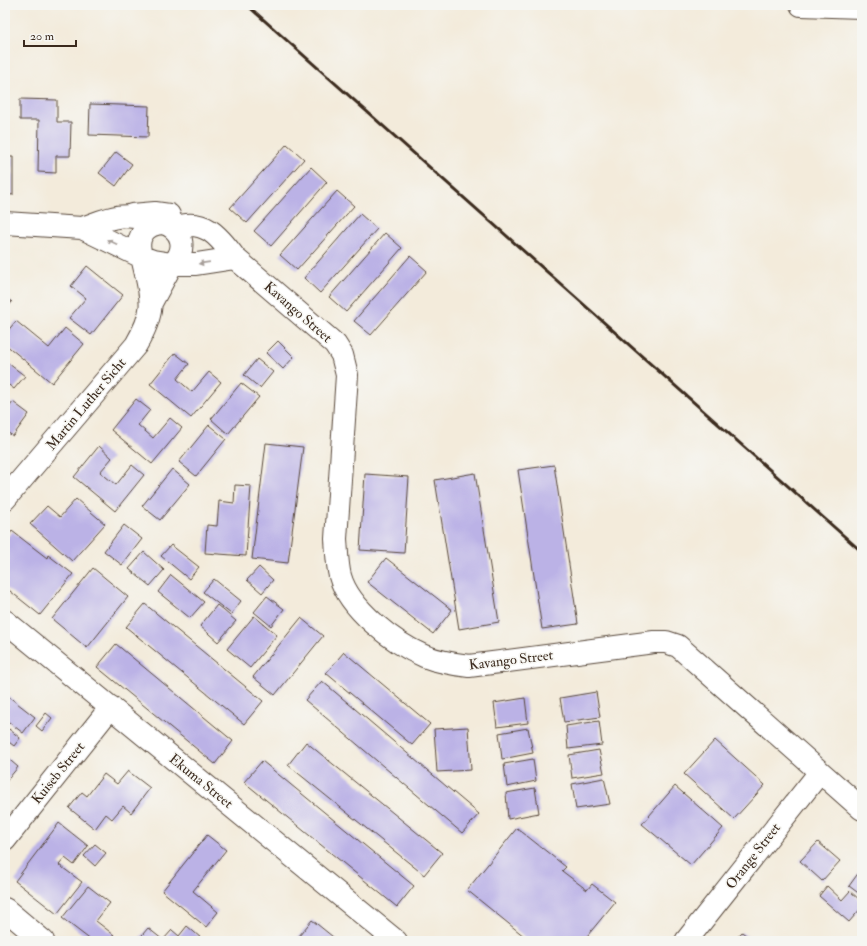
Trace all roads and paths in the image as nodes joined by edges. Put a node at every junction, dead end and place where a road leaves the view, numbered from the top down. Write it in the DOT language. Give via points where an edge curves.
graph roads {
  1 [pos="801,5"];
  2 [pos="862,7"];
  3 [pos="132,215"];
  4 [pos="5,223"];
  5 [pos="165,226"];
  6 [pos="82,228"];
  7 [pos="211,230"];
  8 [pos="142,257"];
  9 [pos="235,258"];
  10 [pos="172,264"];
  11 [pos="152,301"];
  12 [pos="5,500"];
  13 [pos="5,621"];
  14 [pos="111,707"];
  15 [pos="820,772"];
  16 [pos="862,809"];
  17 [pos="5,840"];
  18 [pos="5,909"];
  19 [pos="43,941"];
  20 [pos="396,941"];
  21 [pos="686,941"];
  1 -- 2 [label="main road"];
  3 -- 5 [label="main road"];
  3 -- 6 [label="main road" via="120,215"];
  3 -- 7 [label="main road" via="155,213 180,216"];
  4 -- 6 [label="main road"];
  5 -- 7 [label="main road, Kavango Street" via="196,225"];
  5 -- 8 [label="main road" via="144,230 140,236 139,250"];
  5 -- 10 [label="main road" via="178,233 182,246 181,253"];
  8 -- 6 [label="main road, one-way"];
  7 -- 9 [label="main road, Kavango Street" via="224,242"];
  8 -- 10 [label="main road"];
  8 -- 11 [label="main road, Martin Luther Sicht"];
  9 -- 10 [label="main road, one-way" via="196,264"];
  9 -- 15 [label="main road, Kavango Street" via="335,344 342,355 347,375 337,557 340,576 348,592 359,609 379,628 424,656 445,663 469,666 666,642 678,646"];
  10 -- 11 [label="main road, Martin Luther Sicht"];
  11 -- 12 [label="main road, Martin Luther Sicht" via="147,327 136,346"];
  13 -- 14 [label="main road, Ekuma Street"];
  14 -- 17 [label="main road, Kuiseb Street"];
  14 -- 20 [label="main road, Ekuma Street"];
  15 -- 16 [label="main road, Kavango Street"];
  15 -- 21 [label="main road, Orange Street"];
  18 -- 19 [label="main road"];
}
